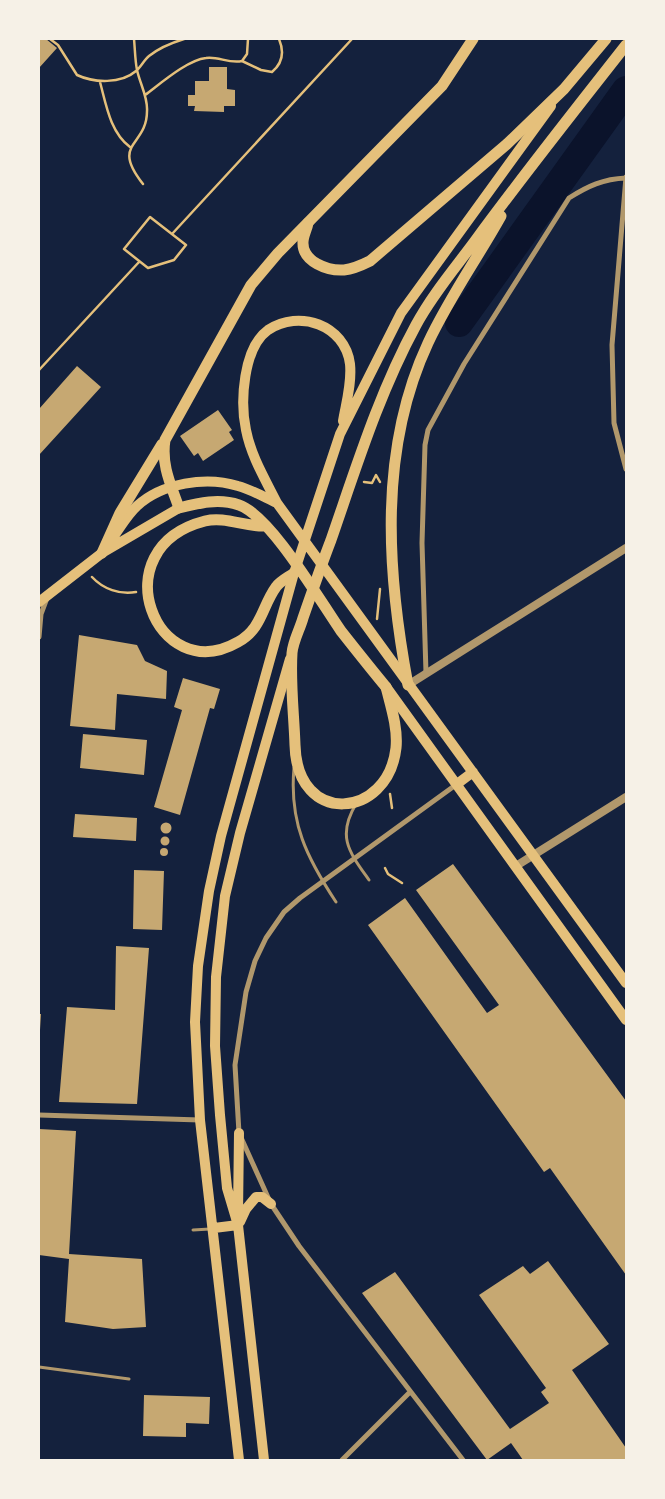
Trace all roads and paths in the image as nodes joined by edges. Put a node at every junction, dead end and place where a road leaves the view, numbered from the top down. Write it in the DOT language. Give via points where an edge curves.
graph roads {
  1 [pos="50,39"];
  2 [pos="134,39"];
  3 [pos="184,39"];
  4 [pos="248,39"];
  5 [pos="279,39"];
  6 [pos="352,39"];
  7 [pos="473,39"];
  8 [pos="606,39"];
  9 [pos="626,45"];
  10 [pos="242,61"];
  11 [pos="137,71"];
  12 [pos="100,82"];
  13 [pos="564,89"];
  14 [pos="145,94"];
  15 [pos="130,147"];
  16 [pos="528,169"];
  17 [pos="626,178"];
  18 [pos="143,184"];
  19 [pos="308,223"];
  20 [pos="172,234"];
  21 [pos="140,261"];
  22 [pos="39,370"];
  23 [pos="340,434"];
  24 [pos="164,440"];
  25 [pos="626,469"];
  26 [pos="372,484"];
  27 [pos="381,485"];
  28 [pos="171,486"];
  29 [pos="276,503"];
  30 [pos="179,508"];
  31 [pos="267,528"];
  32 [pos="626,548"];
  33 [pos="102,554"];
  34 [pos="84,568"];
  35 [pos="294,573"];
  36 [pos="147,590"];
  37 [pos="48,595"];
  38 [pos="39,602"];
  39 [pos="39,637"];
  40 [pos="292,650"];
  41 [pos="426,673"];
  42 [pos="408,685"];
  43 [pos="386,687"];
  44 [pos="295,760"];
  45 [pos="473,772"];
  46 [pos="457,784"];
  47 [pos="390,790"];
  48 [pos="626,797"];
  49 [pos="357,802"];
  50 [pos="392,808"];
  51 [pos="534,855"];
  52 [pos="355,860"];
  53 [pos="516,866"];
  54 [pos="385,868"];
  55 [pos="369,880"];
  56 [pos="323,881"];
  57 [pos="402,883"];
  58 [pos="336,902"];
  59 [pos="626,983"];
  60 [pos="626,1020"];
  61 [pos="39,1115"];
  62 [pos="200,1120"];
  63 [pos="239,1133"];
  64 [pos="271,1204"];
  65 [pos="238,1225"];
  66 [pos="214,1228"];
  67 [pos="193,1230"];
  68 [pos="39,1367"];
  69 [pos="129,1379"];
  70 [pos="409,1393"];
  71 [pos="239,1460"];
  72 [pos="264,1460"];
  73 [pos="342,1460"];
  74 [pos="463,1460"];
  1 -- 12 [label="path" via="58,45 77,76"];
  2 -- 11 [label="path"];
  3 -- 11 [label="path" via="147,57"];
  4 -- 10 [label="path" via="247,54"];
  5 -- 10 [label="path" via="281,59 272,72"];
  6 -- 20 [label="path"];
  7 -- 19 [label="highway" via="442,86"];
  8 -- 13 [label="highway"];
  9 -- 16 [label="highway"];
  10 -- 14 [label="path" via="234,63 207,58 183,68"];
  11 -- 12 [label="path" via="129,76"];
  11 -- 14 [label="path"];
  12 -- 15 [label="path" via="114,128"];
  13 -- 19 [label="highway" via="507,144 370,261 344,270 321,266 306,253 303,243"];
  13 -- 23 [label="main road" via="401,313"];
  14 -- 15 [label="path" via="148,111 145,125"];
  15 -- 18 [label="path" via="128,157 132,170"];
  16 -- 40 [label="highway" via="413,331 368,432"];
  16 -- 42 [label="highway" via="486,244 452,295 427,344 402,415 392,482 392,560 398,631"];
  17 -- 25 [label="street" via="612,345 614,423"];
  17 -- 41 [label="street" via="608,178 569,198 469,356 428,430 422,542"];
  19 -- 24 [label="highway" via="251,285"];
  20 -- 21 [label="path" via="186,245 174,260 148,268"];
  20 -- 21 [label="path" via="150,217 124,250"];
  21 -- 22 [label="path"];
  23 -- 29 [label="main road" via="350,384 350,363 343,346 332,332 304,320 287,321 267,330 254,346 246,369 243,397 252,451"];
  23 -- 35 [label="main road"];
  24 -- 28 [label="highway" via="162,454"];
  24 -- 33 [label="highway" via="120,513"];
  26 -- 27 [label="path" via="376,475"];
  28 -- 29 [label="main road" via="220,482 238,485"];
  28 -- 30 [label="highway"];
  28 -- 33 [label="main road" via="136,507"];
  29 -- 42 [label="main road"];
  30 -- 31 [label="highway" via="206,502 227,502 250,511"];
  30 -- 33 [label="main road"];
  31 -- 36 [label="highway" via="227,520 208,520 190,525 158,552 148,573"];
  31 -- 43 [label="highway"];
  32 -- 41 [label="street"];
  33 -- 34 [label="main road"];
  34 -- 36 [label="path" via="97,582 122,595"];
  34 -- 37 [label="main road"];
  35 -- 36 [label="highway" via="277,586 252,632 238,642 212,651 190,650 163,631 154,617"];
  35 -- 62 [label="main road" via="221,836 209,891 198,966 195,1022"];
  37 -- 38 [label="main road"];
  37 -- 39 [label="street" via="41,614"];
  40 -- 44 [label="highway"];
  40 -- 65 [label="main road" via="225,896 216,977 215,1046 220,1115 227,1188"];
  41 -- 42 [label="street"];
  42 -- 45 [label="main road"];
  43 -- 46 [label="main road"];
  43 -- 49 [label="highway" via="396,736 393,760 380,786"];
  44 -- 49 [label="highway" via="304,783 314,795 329,803 344,805"];
  44 -- 56 [label="lane" via="292,792 299,830 305,850"];
  45 -- 46 [label="main road"];
  45 -- 51 [label="main road"];
  46 -- 52 [label="street"];
  46 -- 53 [label="main road"];
  47 -- 50 [label="path"];
  48 -- 51 [label="street"];
  49 -- 52 [label="lane" via="346,831 348,849"];
  51 -- 53 [label="street"];
  51 -- 59 [label="main road"];
  52 -- 55 [label="lane"];
  52 -- 56 [label="street"];
  53 -- 60 [label="main road"];
  54 -- 57 [label="path" via="388,874"];
  56 -- 58 [label="lane"];
  56 -- 63 [label="street" via="284,912 255,961 240,1024 235,1065"];
  61 -- 62 [label="street"];
  62 -- 66 [label="main road"];
  63 -- 64 [label="street"];
  63 -- 65 [label="main road"];
  64 -- 65 [label="main road" via="262,1196 256,1197"];
  64 -- 70 [label="street"];
  65 -- 66 [label="main road"];
  65 -- 72 [label="main road"];
  66 -- 67 [label="lane"];
  66 -- 71 [label="main road"];
  68 -- 69 [label="lane"];
  70 -- 73 [label="street"];
  70 -- 74 [label="street"];
}
